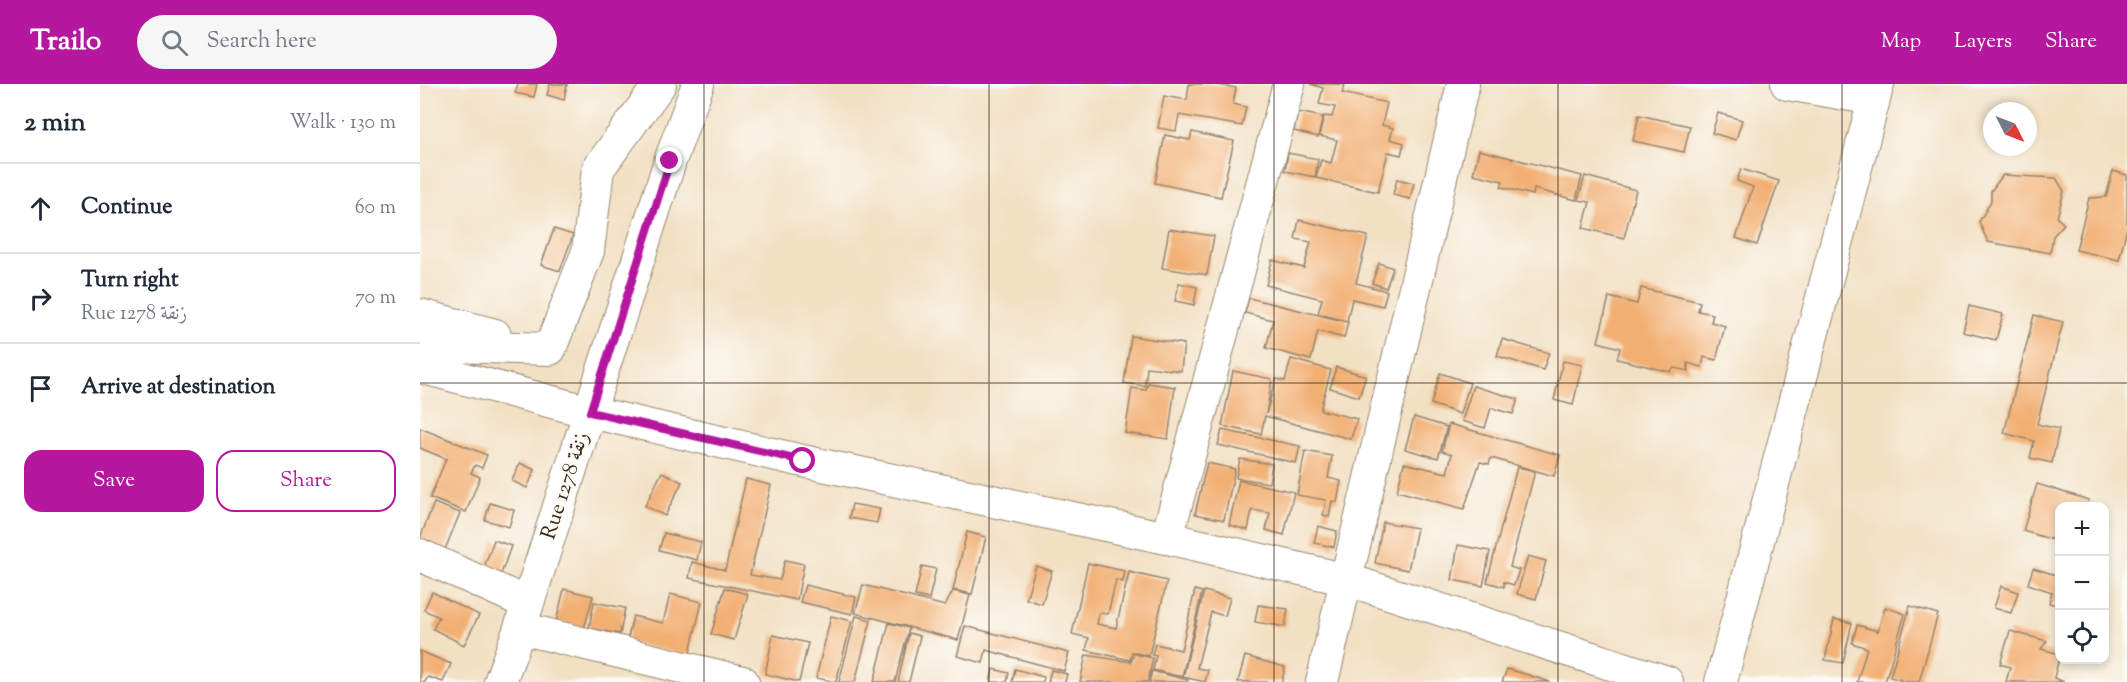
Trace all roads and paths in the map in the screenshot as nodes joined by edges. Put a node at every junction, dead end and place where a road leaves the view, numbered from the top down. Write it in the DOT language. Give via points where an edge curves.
graph roads {
  1 [pos="660,84"];
  2 [pos="698,84"];
  3 [pos="1289,84"];
  4 [pos="1463,84"];
  5 [pos="1787,84"];
  6 [pos="1876,92"];
  7 [pos="420,315"];
  8 [pos="420,345"];
  9 [pos="550,349"];
  10 [pos="420,368"];
  11 [pos="590,412"];
  12 [pos="1167,538"];
  13 [pos="420,555"];
  14 [pos="1348,580"];
  15 [pos="523,616"];
  16 [pos="500,682"];
  17 [pos="743,682"];
  18 [pos="1322,682"];
  19 [pos="1667,682"];
  20 [pos="1721,682"];
  1 -- 9 [label="street" via="598,169 588,251"];
  2 -- 11 [label="street, Rue 1278 زنقة"];
  3 -- 12 [label="street"];
  4 -- 14 [label="street"];
  5 -- 6 [label="street"];
  6 -- 20 [label="street"];
  7 -- 9 [label="street"];
  8 -- 9 [label="street"];
  10 -- 11 [label="street"];
  11 -- 12 [label="street"];
  11 -- 15 [label="street, Rue 1278 زنقة"];
  12 -- 14 [label="street"];
  13 -- 15 [label="street"];
  14 -- 18 [label="street"];
  14 -- 19 [label="street"];
  15 -- 16 [label="street, Rue 1278 زنقة"];
  15 -- 17 [label="street"];
}
